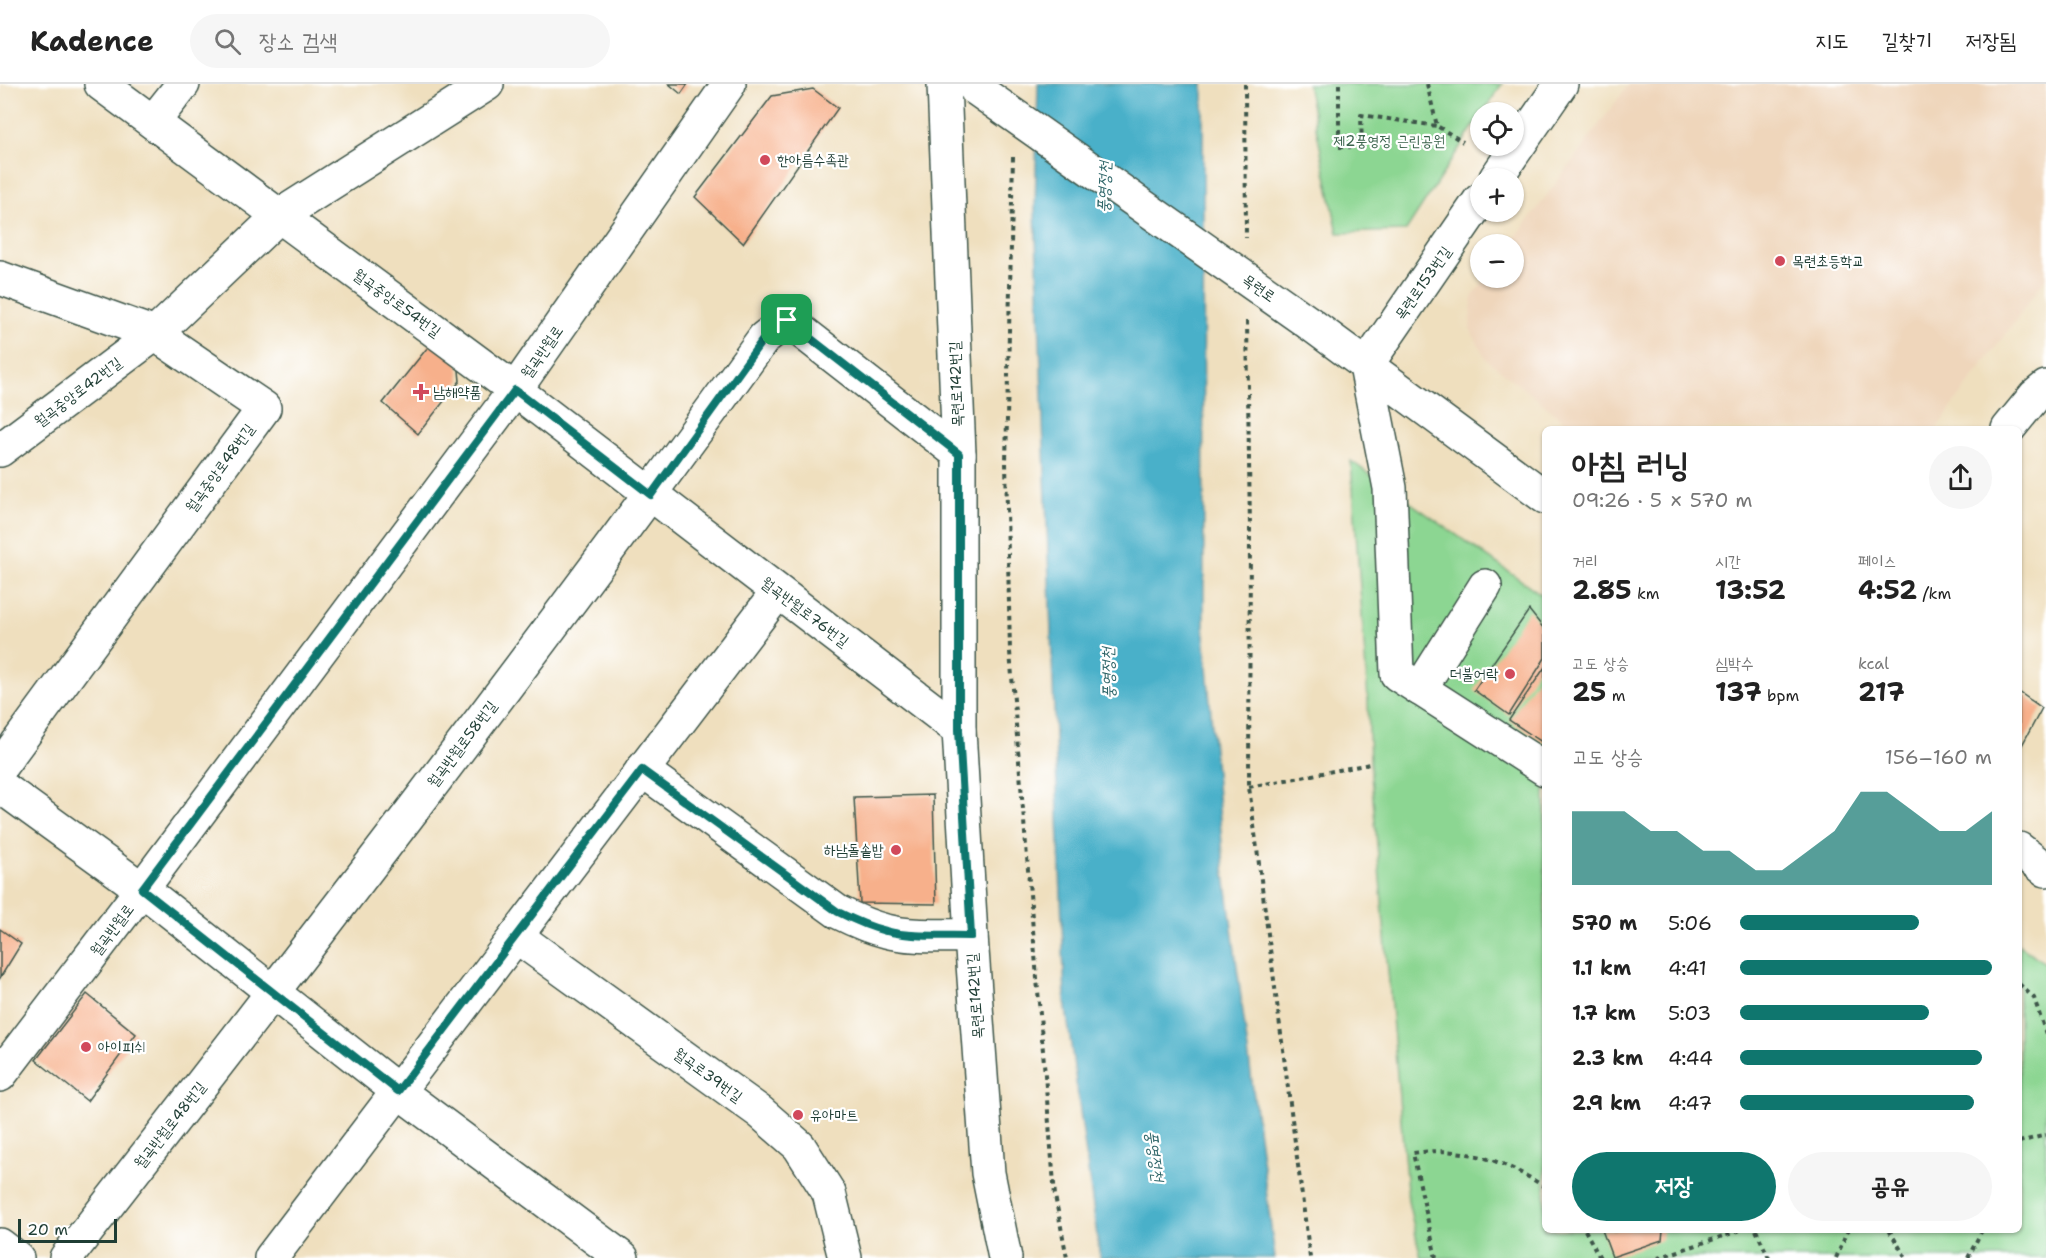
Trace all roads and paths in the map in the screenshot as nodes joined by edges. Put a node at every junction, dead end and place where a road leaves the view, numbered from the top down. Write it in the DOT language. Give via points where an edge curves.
graph roads {
  1 [pos="101,84"];
  2 [pos="183,84"];
  3 [pos="487,84"];
  4 [pos="729,84"];
  5 [pos="1245,84"];
  6 [pos="1339,84"];
  7 [pos="1427,84"];
  8 [pos="1561,84"];
  9 [pos="963,85"];
  10 [pos="153,123"];
  11 [pos="1437,126"];
  12 [pos="1463,142"];
  13 [pos="1013,155"];
  14 [pos="1503,168"];
  15 [pos="1470,215"];
  16 [pos="279,216"];
  17 [pos="1246,250"];
  18 [pos="0,278"];
  19 [pos="1247,309"];
  20 [pos="155,334"];
  21 [pos="1366,366"];
  22 [pos="2046,387"];
  23 [pos="515,390"];
  24 [pos="2010,426"];
  25 [pos="0,450"];
  26 [pos="959,454"];
  27 [pos="651,495"];
  28 [pos="1542,495"];
  29 [pos="1485,586"];
  30 [pos="778,592"];
  31 [pos="1420,689"];
  32 [pos="959,730"];
  33 [pos="1370,764"];
  34 [pos="0,767"];
  35 [pos="1542,767"];
  36 [pos="642,770"];
  37 [pos="0,786"];
  38 [pos="1249,787"];
  39 [pos="2022,851"];
  40 [pos="2046,870"];
  41 [pos="142,889"];
  42 [pos="516,936"];
  43 [pos="971,936"];
  44 [pos="2022,987"];
  45 [pos="273,993"];
  46 [pos="2046,1034"];
  47 [pos="0,1075"];
  48 [pos="398,1091"];
  49 [pos="2046,1135"];
  50 [pos="2022,1141"];
  51 [pos="1542,1185"];
  52 [pos="1587,1233"];
  53 [pos="1732,1233"];
  54 [pos="1757,1233"];
  55 [pos="1847,1233"];
  56 [pos="1891,1233"];
  57 [pos="1981,1233"];
  58 [pos="0,1245"];
  59 [pos="281,1255"];
  60 [pos="17,1258"];
  61 [pos="66,1258"];
  62 [pos="622,1258"];
  63 [pos="845,1258"];
  64 [pos="1005,1258"];
  65 [pos="1067,1258"];
  66 [pos="1310,1258"];
  67 [pos="1436,1258"];
  68 [pos="1600,1258"];
  69 [pos="1658,1258"];
  70 [pos="1769,1258"];
  71 [pos="1836,1258"];
  72 [pos="1906,1258"];
  73 [pos="1968,1258"];
  1 -- 10 [label="street, 월곡중앙로54번길"];
  2 -- 10 [label="street"];
  3 -- 16 [label="street"];
  4 -- 23 [label="street, 월곡반월로"];
  5 -- 17 [label="path"];
  6 -- 11 [label="path" via="1339,147 1362,147 1361,115"];
  7 -- 11 [label="path"];
  8 -- 14 [label="street"];
  9 -- 21 [label="street, 목련로, bridge"];
  9 -- 26 [label="street, 목련로142번길"];
  10 -- 16 [label="street, 월곡중앙로54번길"];
  11 -- 12 [label="path"];
  13 -- 65 [label="path" via="1006,462 1010,652 1055,1196"];
  15 -- 21 [label="street, 목련로153번길"];
  16 -- 20 [label="street, 월곡중앙로42번길"];
  16 -- 23 [label="street, 월곡중앙로54번길"];
  18 -- 20 [label="street, 월곡중앙로48번길"];
  19 -- 38 [label="path"];
  20 -- 25 [label="street, 월곡중앙로42번길"];
  20 -- 34 [label="street, 월곡중앙로48번길" via="264,408"];
  21 -- 28 [label="street, 목련로"];
  21 -- 31 [label="street" via="1390,488 1397,674"];
  22 -- 24 [label="street"];
  23 -- 27 [label="street, 월곡반월로76번길"];
  23 -- 41 [label="street, 월곡반월로"];
  26 -- 27 [label="street" via="787,320 764,338"];
  26 -- 32 [label="street, 목련로142번길"];
  27 -- 30 [label="street, 월곡반월로76번길"];
  27 -- 45 [label="street, 월곡반월로58번길"];
  29 -- 31 [label="street"];
  30 -- 32 [label="street, 월곡반월로76번길"];
  30 -- 36 [label="street"];
  31 -- 35 [label="street"];
  32 -- 43 [label="street, 목련로142번길"];
  33 -- 38 [label="path"];
  36 -- 42 [label="street"];
  36 -- 43 [label="street" via="838,912 888,932"];
  37 -- 41 [label="street"];
  38 -- 66 [label="path"];
  39 -- 40 [label="street"];
  41 -- 45 [label="street"];
  41 -- 47 [label="street, 월곡반월로"];
  42 -- 48 [label="street"];
  42 -- 63 [label="street, 월곡로39번길" via="760,1112 799,1146 829,1193"];
  43 -- 64 [label="street, 목련로142번길" via="988,1173"];
  44 -- 46 [label="path" via="2034,998"];
  45 -- 48 [label="street"];
  45 -- 61 [label="street, 월곡반월로48번길"];
  48 -- 59 [label="street"];
  48 -- 62 [label="street"];
  49 -- 50 [label="path"];
  51 -- 67 [label="path" via="1492,1159 1461,1152 1413,1153"];
  52 -- 68 [label="path"];
  53 -- 69 [label="path"];
  54 -- 70 [label="path"];
  55 -- 71 [label="path"];
  56 -- 72 [label="path"];
  57 -- 73 [label="path"];
  58 -- 60 [label="street"];
}
